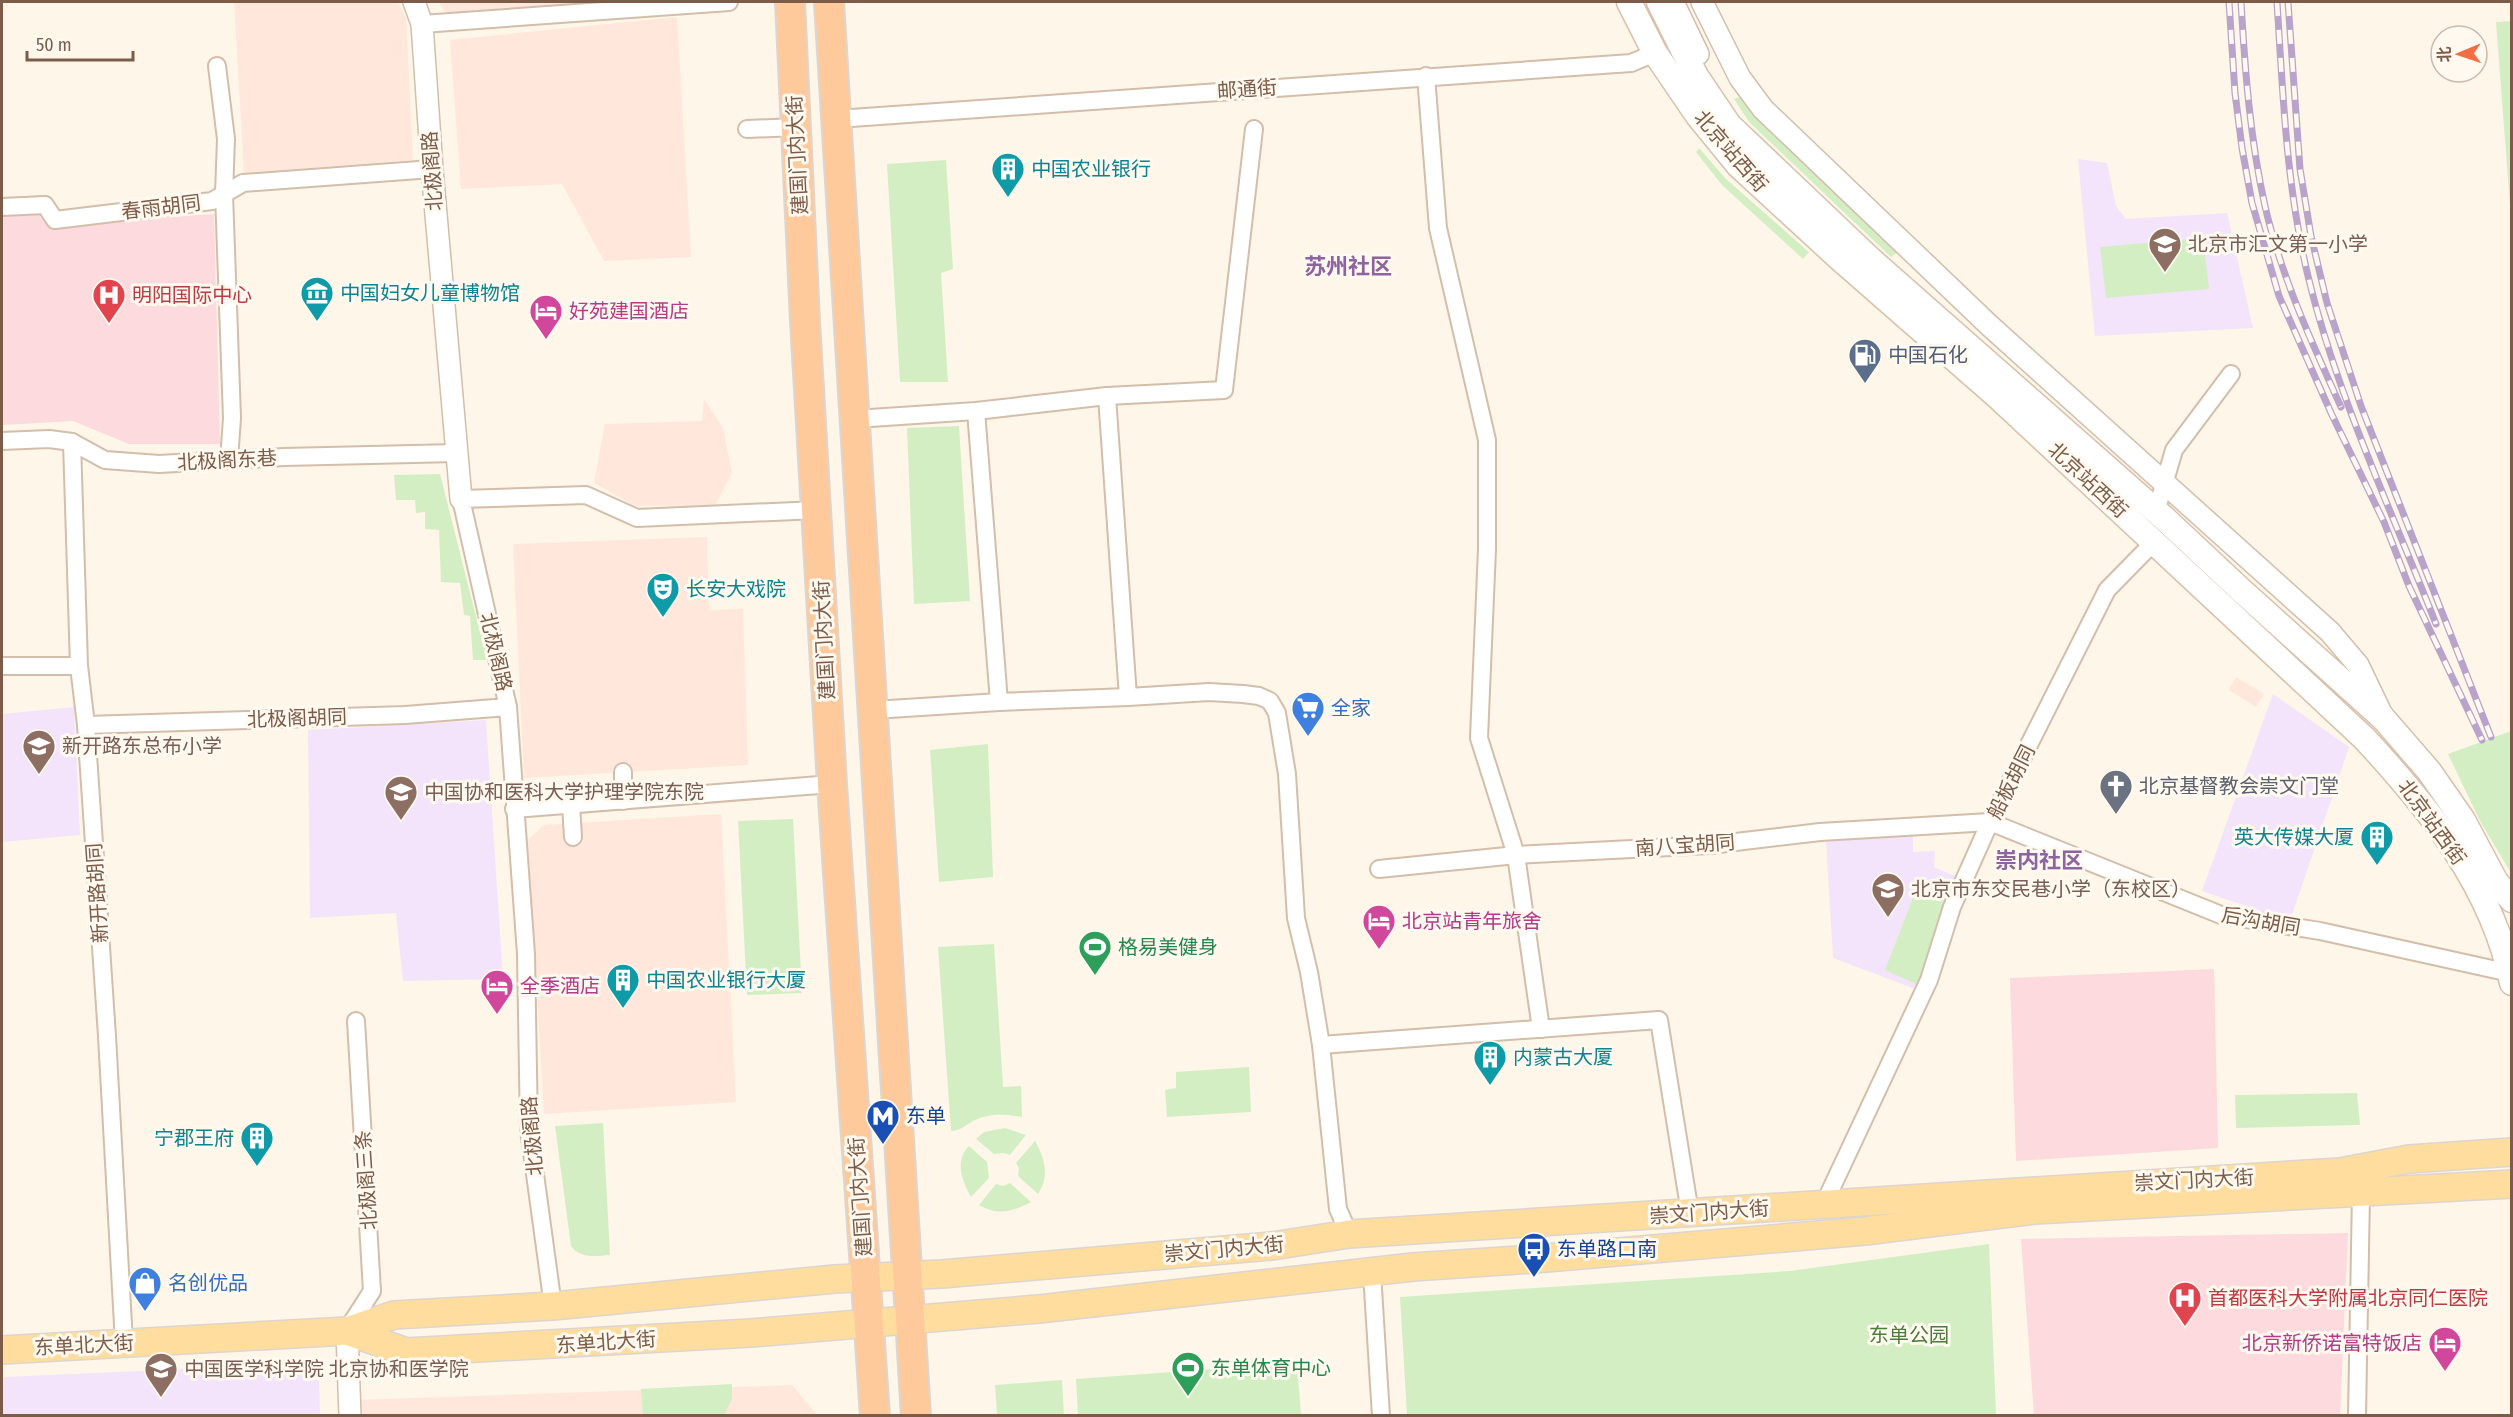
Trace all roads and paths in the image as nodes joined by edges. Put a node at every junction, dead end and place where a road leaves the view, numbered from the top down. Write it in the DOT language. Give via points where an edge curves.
graph roads {
  1 [pos="414,2"];
  2 [pos="729,2"];
  3 [pos="790,2"];
  4 [pos="829,2"];
  5 [pos="1629,2"];
  6 [pos="1659,2"];
  7 [pos="1673,2"];
  8 [pos="1702,2"];
  9 [pos="422,24"];
  10 [pos="1655,53"];
  11 [pos="217,66"];
  12 [pos="1426,76"];
  13 [pos="837,119"];
  14 [pos="796,127"];
  15 [pos="747,129"];
  16 [pos="1254,129"];
  17 [pos="432,169"];
  18 [pos="224,194"];
  19 [pos="2,207"];
  20 [pos="1982,357"];
  21 [pos="2231,374"];
  22 [pos="1107,396"];
  23 [pos="976,411"];
  24 [pos="855,420"];
  25 [pos="2,441"];
  26 [pos="72,442"];
  27 [pos="456,453"];
  28 [pos="229,460"];
  29 [pos="2164,483"];
  30 [pos="461,499"];
  31 [pos="817,510"];
  32 [pos="2156,512"];
  33 [pos="2154,542"];
  34 [pos="2,666"];
  35 [pos="78,666"];
  36 [pos="1128,697"];
  37 [pos="999,702"];
  38 [pos="508,707"];
  39 [pos="874,710"];
  40 [pos="2383,718"];
  41 [pos="86,725"];
  42 [pos="623,772"];
  43 [pos="832,784"];
  44 [pos="623,801"];
  45 [pos="572,805"];
  46 [pos="514,808"];
  47 [pos="1990,822"];
  48 [pos="573,837"];
  49 [pos="1516,855"];
  50 [pos="1379,869"];
  51 [pos="2511,900"];
  52 [pos="2511,978"];
  53 [pos="356,1022"];
  54 [pos="1541,1029"];
  55 [pos="1321,1045"];
  56 [pos="2511,1152"];
  57 [pos="2511,1184"];
  58 [pos="2361,1194"];
  59 [pos="1824,1204"];
  60 [pos="1690,1213"];
  61 [pos="1349,1234"];
  62 [pos="1372,1273"];
  63 [pos="906,1276"];
  64 [pos="866,1278"];
  65 [pos="553,1306"];
  66 [pos="909,1320"];
  67 [pos="868,1323"];
  68 [pos="339,1332"];
  69 [pos="124,1343"];
  70 [pos="2,1350"];
  71 [pos="335,1416"];
  72 [pos="350,1416"];
  73 [pos="875,1416"];
  74 [pos="916,1416"];
  75 [pos="1381,1416"];
  76 [pos="2357,1416"];
  1 -- 9 [label="street, 北极阁路"];
  2 -- 9 [label="street"];
  3 -- 14 [label="highway, 建国门内大街"];
  4 -- 13 [label="highway, 建国门内大街"];
  5 -- 10 [label="main road, 北京站西街"];
  6 -- 20 [label="main road, 北京站西街" via="1696,76 1729,125 1870,259"];
  7 -- 20 [label="street, 北京站西街" via="1722,98 1753,135 1952,320"];
  8 -- 29 [label="street" via="1740,78 1763,109 1990,326"];
  9 -- 17 [label="street, 北极阁路"];
  10 -- 12 [label="street, 邮通街" via="1631,63"];
  10 -- 33 [label="main road, 北京站西街" via="1738,165"];
  11 -- 18 [label="street" via="226,139"];
  12 -- 13 [label="street, 邮通街"];
  12 -- 49 [label="street" via="1438,228 1487,440 1479,738"];
  13 -- 24 [label="highway, 建国门内大街"];
  14 -- 15 [label="street"];
  14 -- 31 [label="highway, 建国门内大街"];
  16 -- 22 [label="street" via="1224,390"];
  17 -- 18 [label="street, 春雨胡同" via="243,183"];
  17 -- 27 [label="street, 北极阁路"];
  18 -- 19 [label="street, 春雨胡同" via="212,201 55,220 45,205"];
  18 -- 28 [label="street" via="232,418"];
  20 -- 32 [label="main road, 北京站西街"];
  21 -- 29 [label="street" via="2174,450"];
  22 -- 23 [label="street"];
  22 -- 36 [label="street"];
  23 -- 24 [label="street"];
  23 -- 37 [label="street"];
  24 -- 39 [label="highway, 建国门内大街"];
  25 -- 26 [label="street, 北极阁东巷"];
  26 -- 28 [label="street, 北极阁东巷" via="105,460 159,464"];
  26 -- 35 [label="street, 新开路胡同"];
  27 -- 28 [label="street, 北极阁东巷"];
  27 -- 30 [label="street, 北极阁路"];
  29 -- 32 [label="street"];
  29 -- 40 [label="street" via="2330,632 2358,665"];
  30 -- 31 [label="street" via="586,495 637,518"];
  30 -- 38 [label="street, 北极阁路"];
  31 -- 43 [label="highway, 建国门内大街"];
  32 -- 40 [label="main road, 北京站西街"];
  33 -- 47 [label="street, 船板胡同" via="2108,590"];
  33 -- 52 [label="main road, 北京站西街" via="2364,738 2412,789 2466,869 2493,922"];
  34 -- 35 [label="street"];
  35 -- 41 [label="street, 新开路胡同"];
  36 -- 37 [label="street"];
  36 -- 55 [label="street" via="1243,694 1270,701 1277,713 1287,774 1296,918"];
  37 -- 39 [label="street"];
  38 -- 41 [label="street, 北极阁胡同" via="405,715"];
  38 -- 46 [label="street, 北极阁路"];
  39 -- 63 [label="highway, 建国门内大街"];
  40 -- 51 [label="main road, 北京站西街" via="2429,771 2463,820 2496,882"];
  41 -- 69 [label="street, 新开路胡同"];
  42 -- 44 [label="street"];
  43 -- 44 [label="street"];
  43 -- 64 [label="highway, 建国门内大街"];
  44 -- 45 [label="street"];
  45 -- 46 [label="street"];
  45 -- 48 [label="street"];
  46 -- 65 [label="street, 北极阁路" via="526,954 529,1130"];
  47 -- 49 [label="street, 南八宝胡同" via="1820,831 1710,845"];
  47 -- 52 [label="street, 后沟胡同" via="2221,915 2320,931"];
  47 -- 59 [label="street, 船板胡同" via="1952,907 1929,980"];
  49 -- 50 [label="street, 南八宝胡同"];
  49 -- 54 [label="street"];
  53 -- 68 [label="street, 北极阁三条" via="372,1291"];
  54 -- 55 [label="street"];
  54 -- 60 [label="street" via="1659,1020"];
  55 -- 61 [label="street" via="1338,1209"];
  56 -- 59 [label="main road, 崇文门内大街" via="2409,1159 2340,1172"];
  57 -- 58 [label="main road, 崇文门内大街"];
  58 -- 62 [label="main road, 崇文门内大街" via="2035,1210 1865,1231"];
  58 -- 76 [label="street"];
  59 -- 60 [label="main road, 崇文门内大街"];
  60 -- 61 [label="main road, 崇文门内大街"];
  61 -- 63 [label="main road, 崇文门内大街" via="1272,1246"];
  62 -- 66 [label="main road, 崇文门内大街"];
  62 -- 75 [label="street"];
  63 -- 64 [label="main road, 崇文门内大街"];
  63 -- 66 [label="highway, 建国门内大街"];
  64 -- 65 [label="main road, 东单北大街"];
  64 -- 67 [label="highway, 建国门内大街"];
  65 -- 68 [label="main road, 东单北大街" via="394,1315"];
  66 -- 67 [label="main road, 崇文门内大街"];
  66 -- 74 [label="highway, 建国门内大街"];
  67 -- 68 [label="main road, 东单北大街" via="406,1352"];
  67 -- 73 [label="highway, 建国门内大街"];
  68 -- 69 [label="main road, 东单北大街"];
  68 -- 71 [label="street"];
  68 -- 72 [label="street"];
  69 -- 70 [label="main road, 东单北大街"];
}
